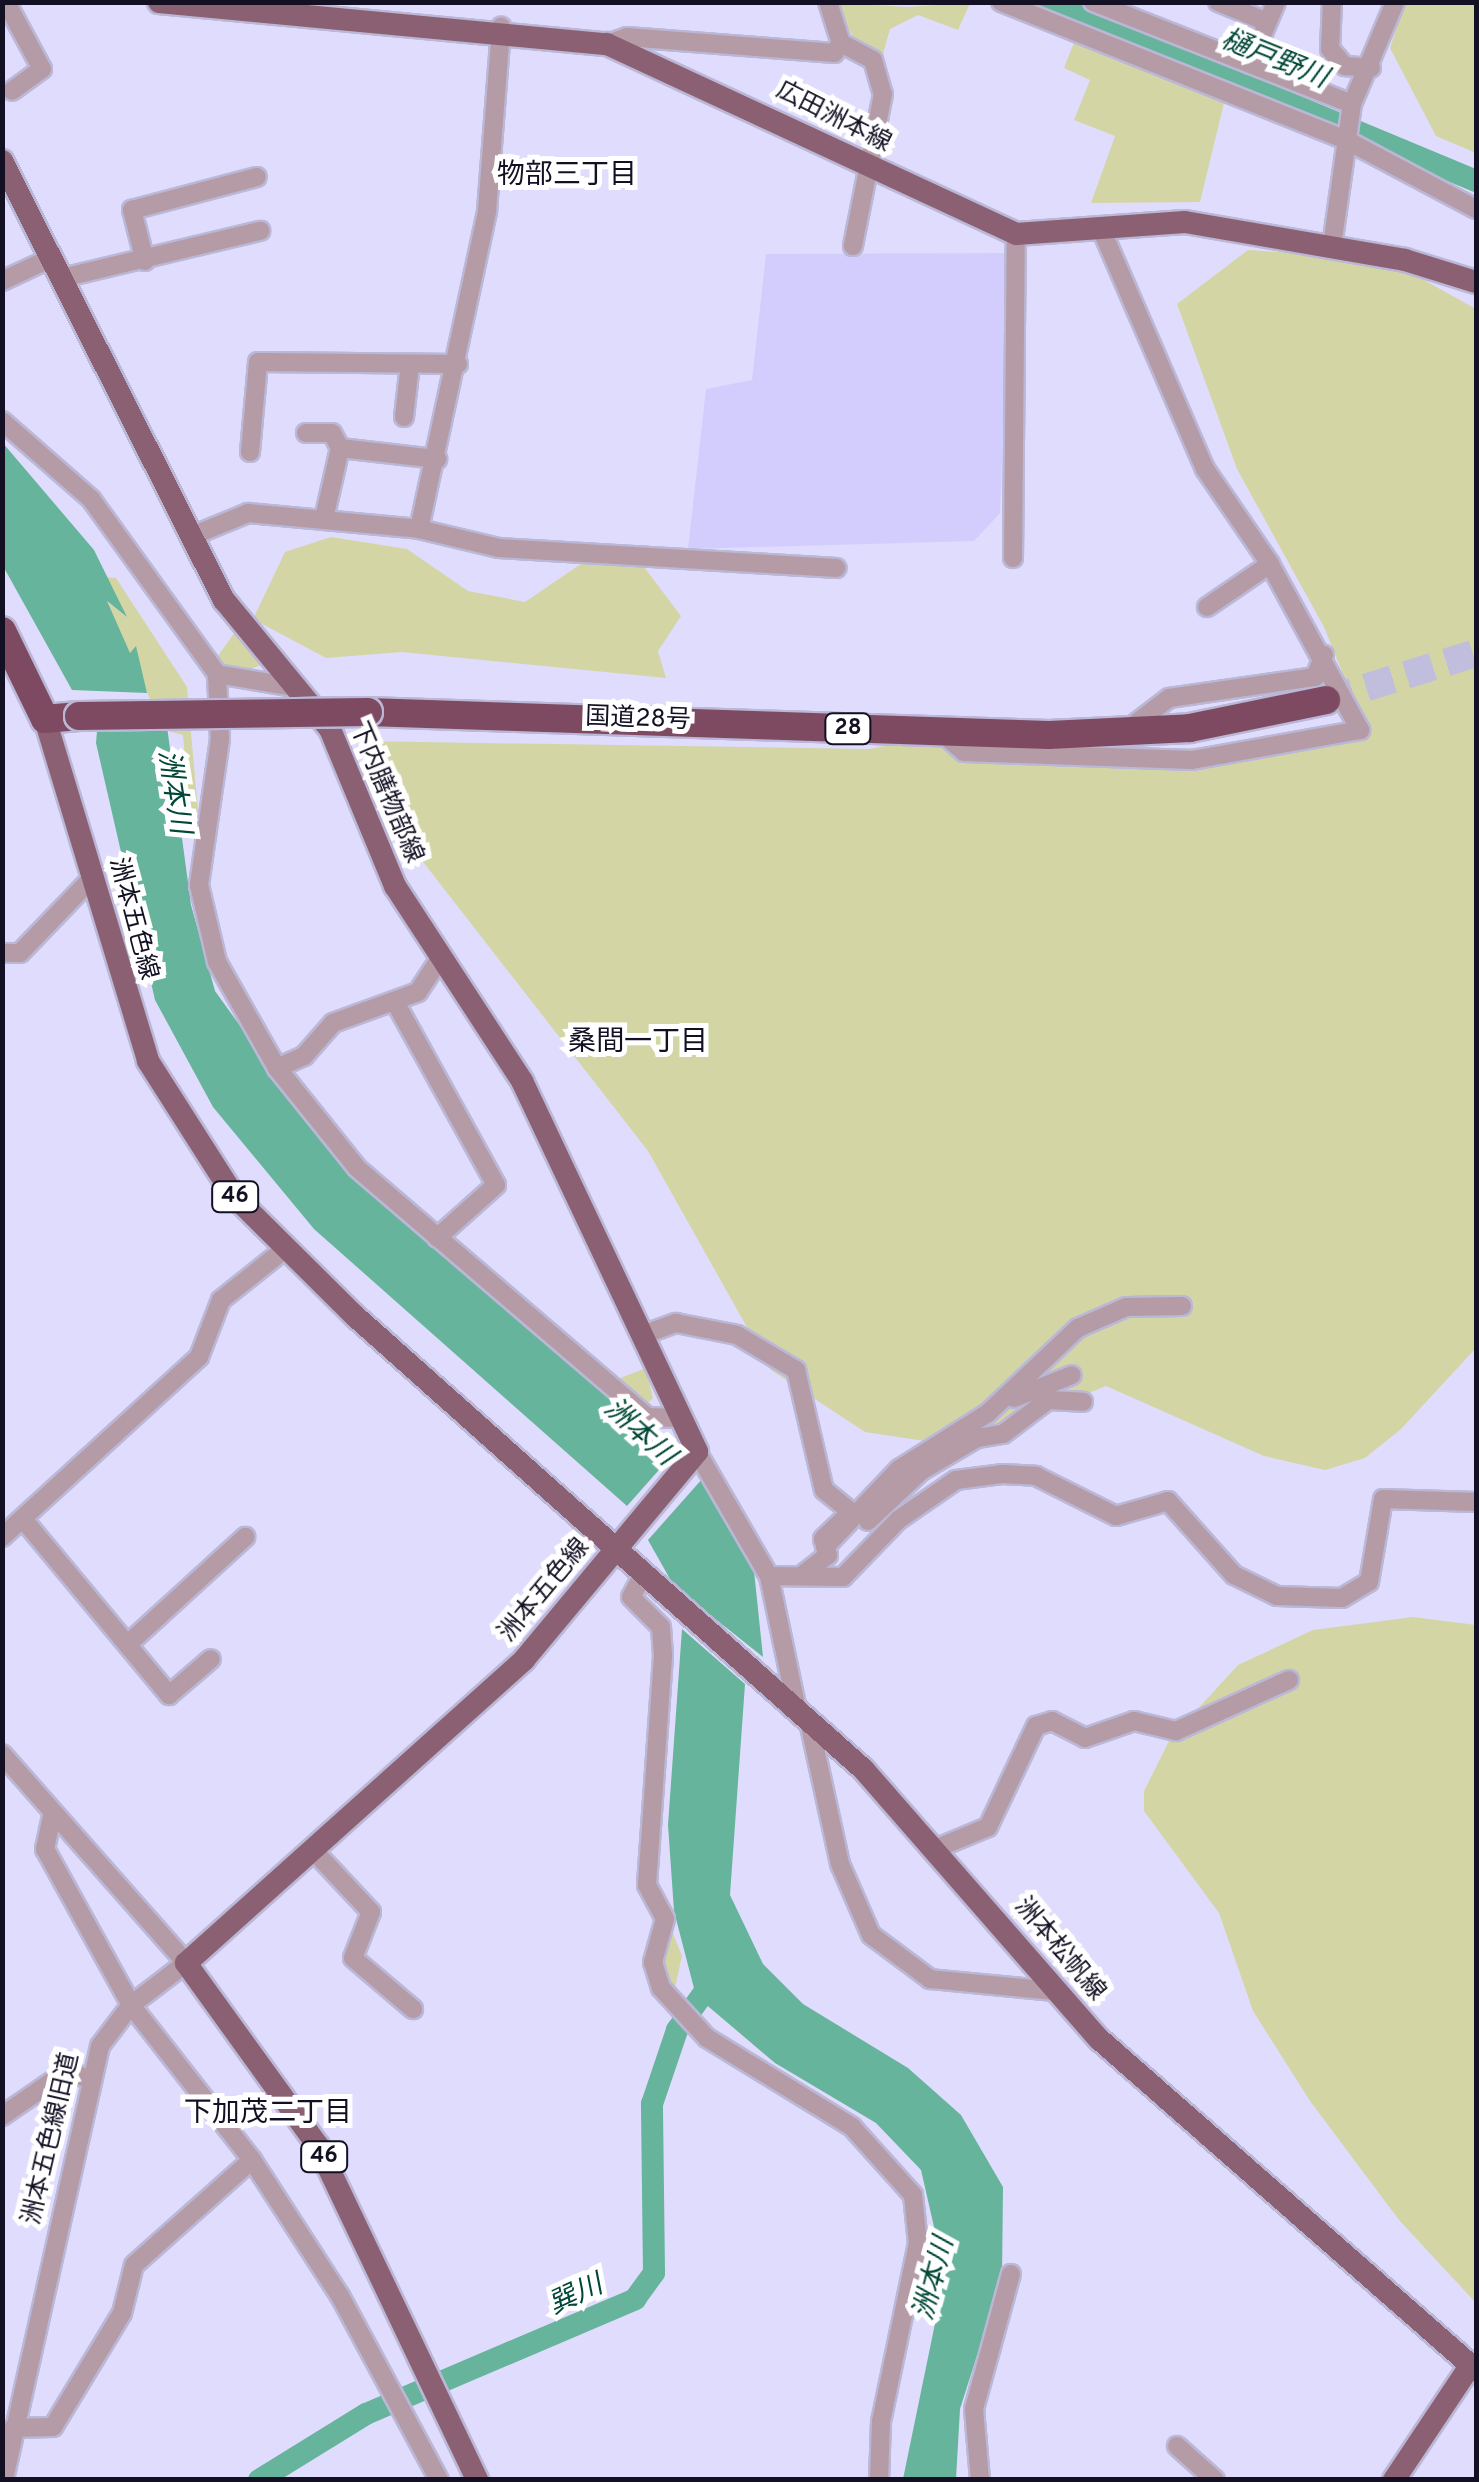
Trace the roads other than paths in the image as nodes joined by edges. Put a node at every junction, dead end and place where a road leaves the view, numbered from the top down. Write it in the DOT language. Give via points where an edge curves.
graph roads {
  1 [pos="6,2"];
  2 [pos="159,2"];
  3 [pos="828,2"];
  4 [pos="1001,2"];
  5 [pos="1093,2"];
  6 [pos="1218,2"];
  7 [pos="1276,2"];
  8 [pos="1332,2"];
  9 [pos="1395,2"];
  10 [pos="1255,13"];
  11 [pos="501,28"];
  12 [pos="841,43"];
  13 [pos="608,44"];
  14 [pos="1250,64"];
  15 [pos="1371,68"];
  16 [pos="12,91"];
  17 [pos="1352,104"];
  18 [pos="1348,141"];
  19 [pos="2,162"];
  20 [pos="866,166"];
  21 [pos="257,177"];
  22 [pos="1476,209"];
  23 [pos="1102,231"];
  24 [pos="260,232"];
  25 [pos="1016,234"];
  26 [pos="852,246"];
  27 [pos="1332,246"];
  28 [pos="145,262"];
  29 [pos="57,268"];
  30 [pos="2,281"];
  31 [pos="1476,282"];
  32 [pos="410,364"];
  33 [pos="458,364"];
  34 [pos="404,417"];
  35 [pos="2,420"];
  36 [pos="306,433"];
  37 [pos="340,448"];
  38 [pos="250,452"];
  39 [pos="437,459"];
  40 [pos="324,518"];
  41 [pos="419,529"];
  42 [pos="192,536"];
  43 [pos="1013,558"];
  44 [pos="1270,564"];
  45 [pos="836,568"];
  46 [pos="1207,608"];
  47 [pos="2,631"];
  48 [pos="1324,656"];
  49 [pos="217,674"];
  50 [pos="293,687"];
  51 [pos="1326,700"];
  52 [pos="45,720"];
  53 [pos="941,732"];
  54 [pos="1124,733"];
  55 [pos="91,879"];
  56 [pos="2,953"];
  57 [pos="441,957"];
  58 [pos="396,1002"];
  59 [pos="277,1068"];
  60 [pos="438,1238"];
  61 [pos="285,1250"];
  62 [pos="1182,1306"];
  63 [pos="1114,1325"];
  64 [pos="1073,1332"];
  65 [pos="648,1333"];
  66 [pos="1072,1375"];
  67 [pos="1082,1402"];
  68 [pos="988,1413"];
  69 [pos="676,1418"];
  70 [pos="695,1456"];
  71 [pos="1476,1502"];
  72 [pos="22,1518"];
  73 [pos="2,1537"];
  74 [pos="245,1538"];
  75 [pos="624,1540"];
  76 [pos="826,1551"];
  77 [pos="769,1576"];
  78 [pos="801,1576"];
  79 [pos="652,1581"];
  80 [pos="128,1644"];
  81 [pos="211,1659"];
  82 [pos="1289,1680"];
  83 [pos="802,1711"];
  84 [pos="2,1754"];
  85 [pos="52,1816"];
  86 [pos="934,1849"];
  87 [pos="313,1850"];
  88 [pos="186,1963"];
  89 [pos="1055,1992"];
  90 [pos="132,2005"];
  91 [pos="413,2008"];
  92 [pos="88,2079"];
  93 [pos="2,2116"];
  94 [pos="252,2160"];
  95 [pos="1012,2274"];
  96 [pos="1473,2368"];
  97 [pos="10,2418"];
  98 [pos="1177,2446"];
  99 [pos="6,2456"];
  100 [pos="4,2480"];
  101 [pos="438,2480"];
  102 [pos="477,2480"];
  103 [pos="879,2480"];
  104 [pos="980,2480"];
  105 [pos="1215,2480"];
  106 [pos="1394,2480"];
  1 -- 16 [label="street" via="42,70"];
  2 -- 11 [label="main road, 広田洲本線"];
  3 -- 12 [label="street"];
  4 -- 18 [label="street"];
  5 -- 14 [label="street"];
  6 -- 10 [label="street"];
  7 -- 10 [label="street"];
  8 -- 15 [label="street" via="1330,49 1345,66"];
  9 -- 15 [label="street"];
  10 -- 14 [label="street"];
  11 -- 13 [label="main road, 広田洲本線"];
  11 -- 33 [label="street" via="487,211"];
  12 -- 13 [label="street" via="834,52 627,37"];
  12 -- 20 [label="street" via="873,60 883,94"];
  13 -- 20 [label="main road, 広田洲本線"];
  14 -- 17 [label="street"];
  15 -- 17 [label="street"];
  17 -- 18 [label="street"];
  18 -- 22 [label="street"];
  18 -- 27 [label="street"];
  19 -- 29 [label="main road, 下内膳物部線"];
  20 -- 25 [label="main road, 広田洲本線"];
  20 -- 26 [label="street"];
  21 -- 28 [label="street" via="132,210"];
  23 -- 25 [label="main road, 広田洲本線"];
  23 -- 27 [label="main road, 広田洲本線" via="1185,222"];
  23 -- 44 [label="street" via="1205,469"];
  24 -- 28 [label="street"];
  25 -- 43 [label="street"];
  27 -- 31 [label="main road, 広田洲本線"];
  28 -- 29 [label="street"];
  29 -- 30 [label="street"];
  29 -- 42 [label="main road, 下内膳物部線"];
  32 -- 33 [label="street"];
  32 -- 34 [label="street"];
  32 -- 38 [label="street" via="258,362"];
  33 -- 39 [label="street"];
  35 -- 49 [label="street" via="91,499"];
  36 -- 37 [label="street" via="332,434"];
  37 -- 39 [label="street"];
  37 -- 40 [label="street"];
  39 -- 41 [label="street"];
  40 -- 41 [label="street"];
  40 -- 42 [label="street" via="248,513"];
  41 -- 45 [label="street" via="499,548"];
  42 -- 50 [label="main road, 下内膳物部線" via="224,600"];
  44 -- 46 [label="street"];
  44 -- 48 [label="street"];
  47 -- 52 [label="highway"];
  48 -- 53 [label="street" via="1360,730 1332,740 1192,760 1114,760 964,752"];
  48 -- 54 [label="street" via="1315,677 1169,698"];
  49 -- 50 [label="street"];
  49 -- 59 [label="street" via="220,739 198,885 217,962"];
  50 -- 57 [label="main road, 下内膳物部線" via="330,729 372,839"];
  51 -- 54 [label="highway, 国道28号 / 28"];
  52 -- 53 [label="highway, 国道28号 / 28, bridge" via="368,712"];
  52 -- 55 [label="main road, 洲本五色線 / 46"];
  53 -- 54 [label="highway, 国道28号 / 28"];
  55 -- 56 [label="street" via="20,953"];
  55 -- 61 [label="main road, 洲本五色線 / 46" via="148,1060 212,1167"];
  57 -- 58 [label="street" via="418,992"];
  57 -- 65 [label="main road, 下内膳物部線" via="522,1081"];
  58 -- 59 [label="street" via="333,1023 304,1056"];
  58 -- 60 [label="street" via="496,1185"];
  59 -- 60 [label="street" via="357,1168"];
  60 -- 69 [label="street" via="648,1417"];
  61 -- 72 [label="street" via="221,1300 200,1357"];
  61 -- 75 [label="main road, 洲本五色線 / 46"];
  62 -- 64 [label="street" via="1126,1307"];
  63 -- 64 [label="street"];
  64 -- 68 [label="street"];
  65 -- 69 [label="main road, 下内膳物部線"];
  65 -- 76 [label="street" via="676,1324 737,1335 796,1370 824,1490 852,1512"];
  66 -- 68 [label="street"];
  67 -- 76 [label="street" via="1048,1400 1004,1434 920,1471"];
  68 -- 76 [label="street" via="899,1469"];
  69 -- 70 [label="main road, 下内膳物部線"];
  70 -- 75 [label="main road"];
  70 -- 77 [label="street"];
  71 -- 78 [label="street" via="1383,1499 1370,1582 1342,1598 1277,1596 1234,1576 1168,1500 1116,1516 1036,1476 1002,1474 956,1480 898,1520 843,1578"];
  72 -- 73 [label="street"];
  72 -- 80 [label="street"];
  74 -- 80 [label="street"];
  75 -- 79 [label="main road, 洲本松帆線"];
  75 -- 87 [label="main road, 洲本五色線" via="524,1660"];
  76 -- 78 [label="street"];
  77 -- 78 [label="street"];
  77 -- 83 [label="street"];
  79 -- 83 [label="main road, 洲本松帆線"];
  79 -- 103 [label="street" via="632,1597 661,1627 647,1885 665,1919 653,1962 661,1988 707,2038 852,2127 913,2195 918,2244 881,2421"];
  80 -- 81 [label="street" via="169,1695"];
  82 -- 86 [label="street" via="1176,1730 1134,1720 1086,1738 1052,1720 1036,1726 988,1827"];
  83 -- 86 [label="main road, 洲本松帆線"];
  83 -- 89 [label="street" via="840,1864 871,1935 930,1979"];
  84 -- 85 [label="street"];
  85 -- 88 [label="street"];
  85 -- 90 [label="street" via="45,1849"];
  86 -- 89 [label="main road, 洲本松帆線"];
  87 -- 88 [label="main road, 洲本五色線"];
  87 -- 91 [label="street" via="371,1912 353,1958"];
  88 -- 90 [label="street, 洲本五色線旧道"];
  88 -- 102 [label="main road, 46" via="318,2146 432,2370"];
  89 -- 96 [label="main road, 洲本松帆線"];
  90 -- 92 [label="street, 洲本五色線旧道" via="100,2046"];
  90 -- 94 [label="street"];
  92 -- 93 [label="street" via="67,2071"];
  92 -- 97 [label="street, 洲本五色線旧道"];
  94 -- 97 [label="street" via="134,2265 122,2313 53,2427"];
  94 -- 101 [label="street" via="406,2412"];
  95 -- 104 [label="street" via="974,2409"];
  96 -- 106 [label="main road"];
  97 -- 99 [label="street, 洲本五色線旧道"];
  98 -- 105 [label="street"];
  99 -- 100 [label="street, 洲本五色線旧道"];
}
